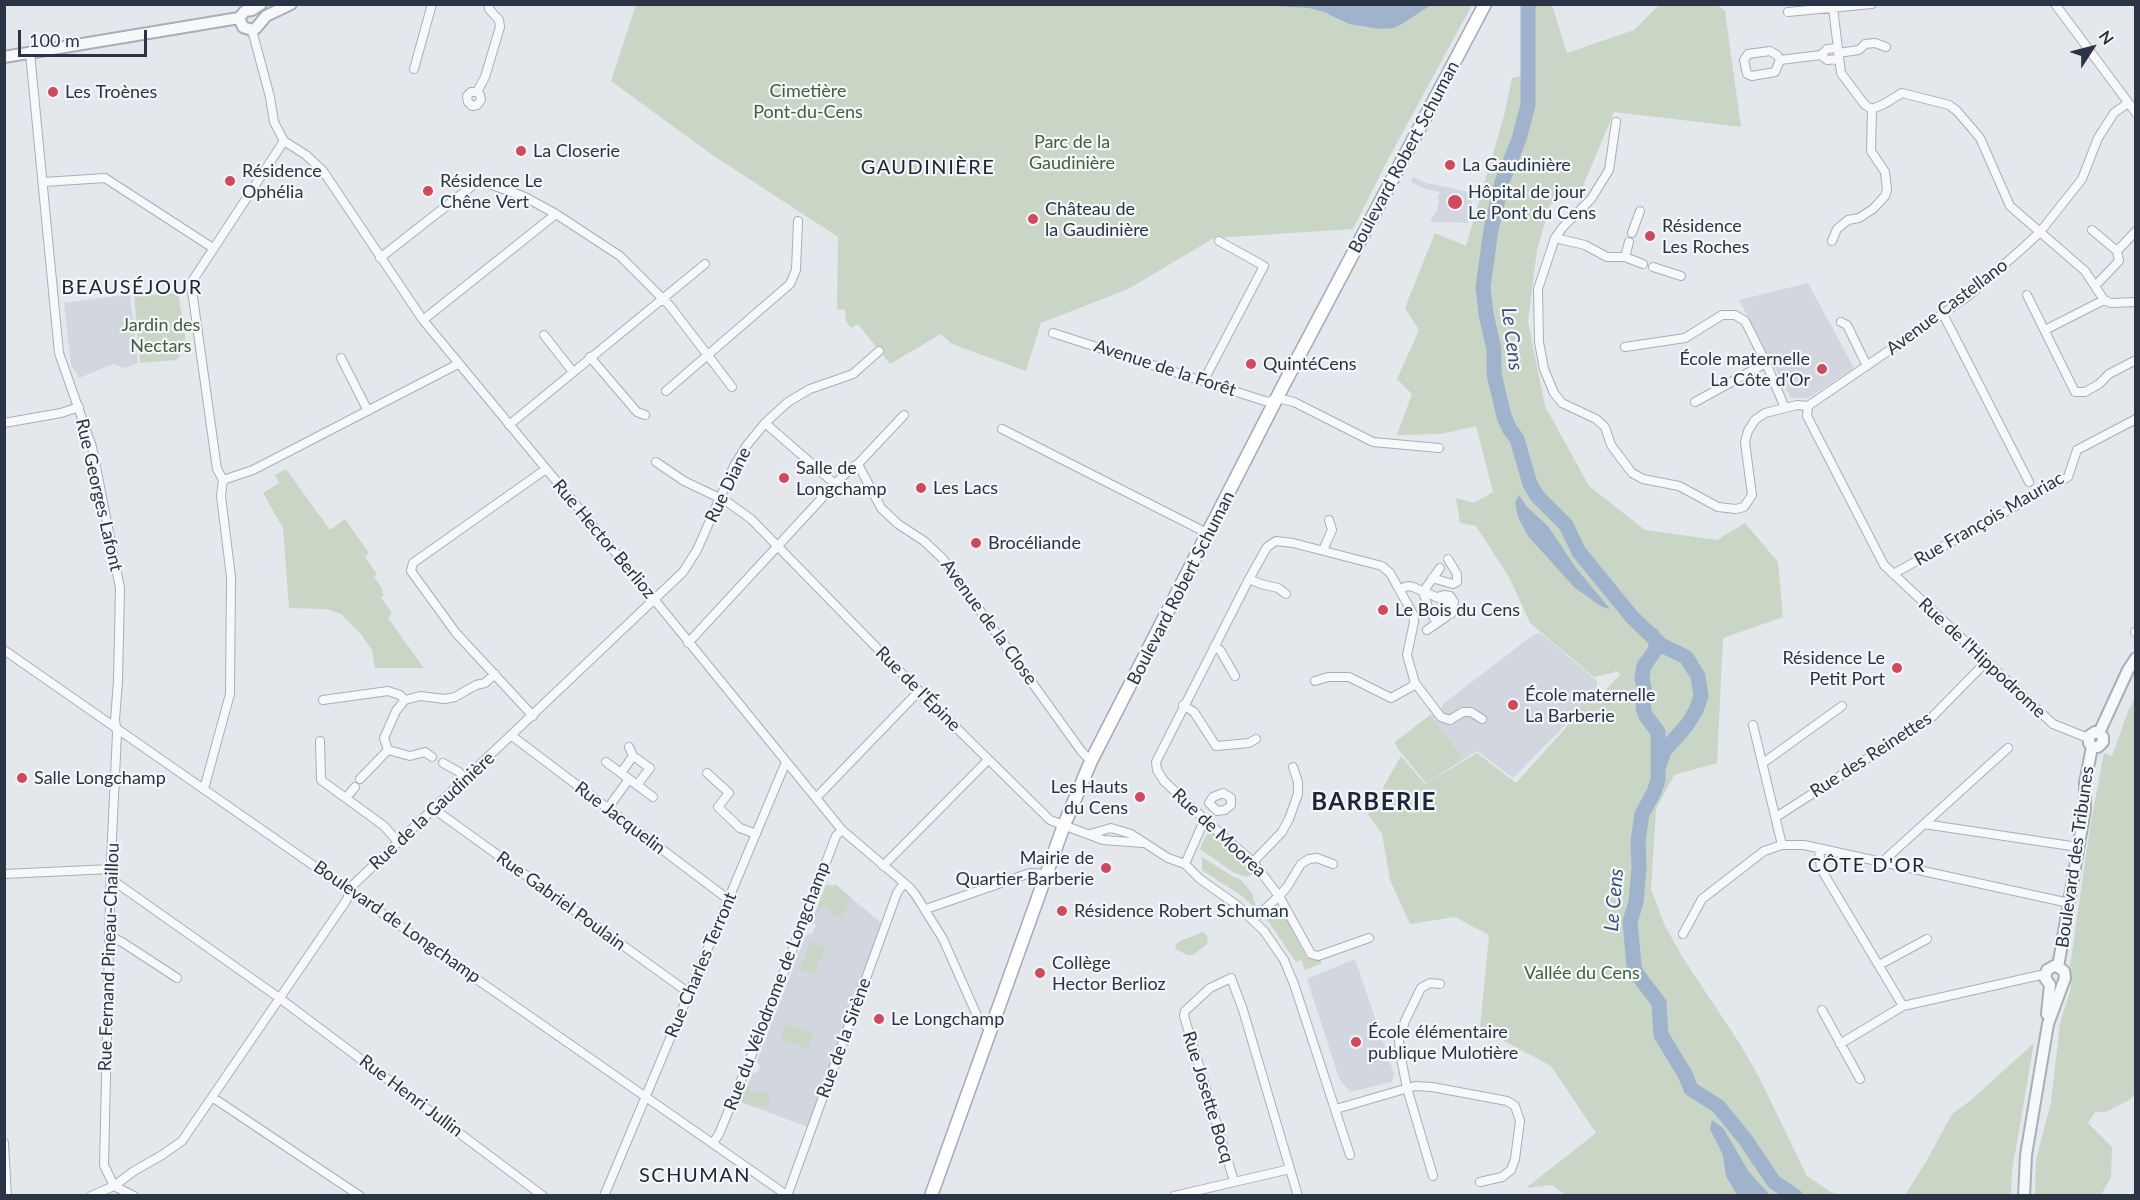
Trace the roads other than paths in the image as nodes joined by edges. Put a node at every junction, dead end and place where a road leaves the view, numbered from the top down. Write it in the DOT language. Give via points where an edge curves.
graph roads {
  1 [pos="291,4"];
  2 [pos="432,4"];
  3 [pos="489,4"];
  4 [pos="1485,4"];
  5 [pos="1872,4"];
  6 [pos="2055,4"];
  7 [pos="256,7"];
  8 [pos="1833,8"];
  9 [pos="1788,12"];
  10 [pos="239,18"];
  11 [pos="256,25"];
  12 [pos="1886,47"];
  13 [pos="30,53"];
  14 [pos="1838,53"];
  15 [pos="4,57"];
  16 [pos="1780,60"];
  17 [pos="414,69"];
  18 [pos="477,92"];
  19 [pos="2128,103"];
  20 [pos="1872,109"];
  21 [pos="2136,113"];
  22 [pos="1616,122"];
  23 [pos="284,141"];
  24 [pos="44,182"];
  25 [pos="1640,210"];
  26 [pos="556,214"];
  27 [pos="798,221"];
  28 [pos="2092,230"];
  29 [pos="2136,231"];
  30 [pos="2040,232"];
  31 [pos="1632,233"];
  32 [pos="1555,238"];
  33 [pos="1219,241"];
  34 [pos="1832,241"];
  35 [pos="1629,242"];
  36 [pos="213,248"];
  37 [pos="2117,251"];
  38 [pos="1624,257"];
  39 [pos="380,258"];
  40 [pos="705,264"];
  41 [pos="1643,264"];
  42 [pos="1653,267"];
  43 [pos="1681,276"];
  44 [pos="2095,286"];
  45 [pos="2027,295"];
  46 [pos="663,299"];
  47 [pos="2104,300"];
  48 [pos="2136,302"];
  49 [pos="1943,314"];
  50 [pos="423,320"];
  51 [pos="1844,324"];
  52 [pos="2045,330"];
  53 [pos="1053,333"];
  54 [pos="544,335"];
  55 [pos="1625,347"];
  56 [pos="879,351"];
  57 [pos="708,355"];
  58 [pos="591,357"];
  59 [pos="341,358"];
  60 [pos="2136,360"];
  61 [pos="1766,363"];
  62 [pos="458,364"];
  63 [pos="1867,366"];
  64 [pos="573,372"];
  65 [pos="1204,380"];
  66 [pos="732,387"];
  67 [pos="666,391"];
  68 [pos="1277,398"];
  69 [pos="1695,402"];
  70 [pos="1808,406"];
  71 [pos="78,407"];
  72 [pos="1785,408"];
  73 [pos="368,411"];
  74 [pos="645,415"];
  75 [pos="904,415"];
  76 [pos="2136,419"];
  77 [pos="4,423"];
  78 [pos="765,423"];
  79 [pos="509,425"];
  80 [pos="1002,429"];
  81 [pos="1439,448"];
  82 [pos="656,462"];
  83 [pos="858,464"];
  84 [pos="546,469"];
  85 [pos="223,480"];
  86 [pos="2029,482"];
  87 [pos="835,484"];
  88 [pos="719,497"];
  89 [pos="1329,520"];
  90 [pos="1209,534"];
  91 [pos="778,546"];
  92 [pos="1323,550"];
  93 [pos="1448,559"];
  94 [pos="1440,568"];
  95 [pos="1893,574"];
  96 [pos="1432,578"];
  97 [pos="1249,579"];
  98 [pos="1399,589"];
  99 [pos="1423,592"];
  100 [pos="1286,594"];
  101 [pos="654,598"];
  102 [pos="1437,623"];
  103 [pos="1427,630"];
  104 [pos="688,643"];
  105 [pos="1214,647"];
  106 [pos="4,650"];
  107 [pos="2136,658"];
  108 [pos="1986,662"];
  109 [pos="495,674"];
  110 [pos="1235,676"];
  111 [pos="1315,681"];
  112 [pos="1415,683"];
  113 [pos="919,691"];
  114 [pos="322,700"];
  115 [pos="405,700"];
  116 [pos="1183,705"];
  117 [pos="1842,706"];
  118 [pos="533,716"];
  119 [pos="1482,719"];
  120 [pos="1754,725"];
  121 [pos="116,726"];
  122 [pos="512,736"];
  123 [pos="1256,739"];
  124 [pos="320,741"];
  125 [pos="2090,743"];
  126 [pos="629,747"];
  127 [pos="2007,748"];
  128 [pos="388,750"];
  129 [pos="633,756"];
  130 [pos="432,757"];
  131 [pos="988,760"];
  132 [pos="1091,761"];
  133 [pos="606,762"];
  134 [pos="786,762"];
  135 [pos="443,763"];
  136 [pos="1763,763"];
  137 [pos="1293,767"];
  138 [pos="621,773"];
  139 [pos="707,773"];
  140 [pos="360,779"];
  141 [pos="466,779"];
  142 [pos="629,779"];
  143 [pos="638,785"];
  144 [pos="355,787"];
  145 [pos="204,789"];
  146 [pos="652,797"];
  147 [pos="346,798"];
  148 [pos="816,798"];
  149 [pos="1212,807"];
  150 [pos="608,808"];
  151 [pos="434,809"];
  152 [pos="1776,817"];
  153 [pos="1201,819"];
  154 [pos="1924,824"];
  155 [pos="1064,825"];
  156 [pos="842,830"];
  157 [pos="756,834"];
  158 [pos="1090,834"];
  159 [pos="398,842"];
  160 [pos="1143,843"];
  161 [pos="1782,845"];
  162 [pos="2078,847"];
  163 [pos="1820,848"];
  164 [pos="1252,862"];
  165 [pos="1881,863"];
  166 [pos="1185,864"];
  167 [pos="1333,864"];
  168 [pos="883,866"];
  169 [pos="4,873"];
  170 [pos="111,873"];
  171 [pos="1047,874"];
  172 [pos="904,883"];
  173 [pos="351,890"];
  174 [pos="1279,896"];
  175 [pos="729,900"];
  176 [pos="2069,903"];
  177 [pos="926,909"];
  178 [pos="1253,920"];
  179 [pos="1683,934"];
  180 [pos="1369,938"];
  181 [pos="109,939"];
  182 [pos="1927,939"];
  183 [pos="1879,965"];
  184 [pos="2058,967"];
  185 [pos="177,978"];
  186 [pos="2052,981"];
  187 [pos="1440,984"];
  188 [pos="689,993"];
  189 [pos="278,997"];
  190 [pos="1903,1006"];
  191 [pos="1822,1010"];
  192 [pos="990,1029"];
  193 [pos="1840,1044"];
  194 [pos="1860,1079"];
  195 [pos="1407,1088"];
  196 [pos="646,1096"];
  197 [pos="212,1097"];
  198 [pos="1336,1109"];
  199 [pos="4,1143"];
  200 [pos="713,1143"];
  201 [pos="1350,1155"];
  202 [pos="1290,1169"];
  203 [pos="1433,1176"];
  204 [pos="1234,1181"];
  205 [pos="1480,1182"];
  206 [pos="114,1186"];
  207 [pos="788,1195"];
  208 [pos="7,1196"];
  209 [pos="91,1196"];
  210 [pos="109,1196"];
  211 [pos="134,1196"];
  212 [pos="360,1196"];
  213 [pos="543,1196"];
  214 [pos="604,1196"];
  215 [pos="931,1196"];
  216 [pos="1174,1196"];
  217 [pos="1298,1196"];
  218 [pos="2024,1196"];
  1 -- 11 [label="street"];
  2 -- 17 [label="street"];
  3 -- 18 [label="street" via="500,27"];
  4 -- 68 [label="main road, Boulevard Robert Schuman"];
  5 -- 8 [label="street"];
  6 -- 19 [label="street"];
  7 -- 10 [label="street" via="244,11"];
  7 -- 11 [label="street"];
  8 -- 9 [label="street"];
  8 -- 14 [label="street"];
  10 -- 11 [label="street" via="243,27"];
  10 -- 13 [label="street"];
  11 -- 23 [label="street" via="274,122"];
  12 -- 14 [label="street" via="1865,44 1859,50"];
  13 -- 15 [label="street"];
  13 -- 24 [label="street, Rue Georges Lafont"];
  14 -- 16 [label="street" via="1827,60 1821,55"];
  14 -- 20 [label="street" via="1841,73"];
  16 -- 16 [label="street" via="1770,51 1748,54 1744,60 1747,74 1752,76 1775,72"];
  19 -- 21 [label="street"];
  19 -- 30 [label="street, Avenue Castellano" via="2114,113 2093,148 2082,179"];
  20 -- 30 [label="street" via="1902,93 1941,102 1957,111 1980,138 2010,206"];
  20 -- 34 [label="street" via="1871,151 1885,172 1887,190 1873,209 1837,229"];
  22 -- 32 [label="street" via="1609,170 1596,193"];
  23 -- 36 [label="street"];
  23 -- 39 [label="street, Rue Hector Berlioz" via="321,167"];
  24 -- 36 [label="street" via="105,178"];
  24 -- 71 [label="street, Rue Georges Lafont" via="58,353"];
  25 -- 31 [label="street"];
  26 -- 39 [label="street" via="525,197 477,182"];
  26 -- 46 [label="street" via="620,256"];
  26 -- 50 [label="street"];
  27 -- 57 [label="street" via="796,270 790,284"];
  28 -- 37 [label="street"];
  29 -- 37 [label="street"];
  30 -- 44 [label="street" via="2085,271"];
  30 -- 49 [label="street, Avenue Castellano"];
  32 -- 38 [label="street" via="1585,245 1607,257"];
  32 -- 72 [label="street" via="1539,289 1539,342 1544,369 1562,403 1605,427 1611,445 1632,473 1679,486 1718,507 1744,507 1752,495 1745,442 1748,431 1765,413"];
  33 -- 65 [label="street" via="1264,266"];
  35 -- 38 [label="street"];
  36 -- 85 [label="street" via="191,283 217,469"];
  37 -- 44 [label="street" via="2119,261"];
  38 -- 41 [label="street"];
  39 -- 50 [label="street, Rue Hector Berlioz"];
  40 -- 46 [label="street"];
  42 -- 43 [label="street"];
  44 -- 47 [label="street"];
  45 -- 52 [label="street"];
  46 -- 57 [label="street"];
  46 -- 58 [label="street"];
  47 -- 48 [label="street"];
  47 -- 52 [label="street"];
  49 -- 63 [label="street, Avenue Castellano"];
  49 -- 86 [label="street"];
  50 -- 62 [label="street, Rue Hector Berlioz"];
  51 -- 63 [label="street"];
  52 -- 60 [label="street" via="2075,392 2085,392"];
  53 -- 65 [label="street, Avenue de la Forêt"];
  54 -- 64 [label="street"];
  55 -- 61 [label="street" via="1685,338 1722,315 1735,315 1745,321"];
  56 -- 78 [label="street, Rue Diane" via="854,374 810,388"];
  57 -- 66 [label="street"];
  57 -- 67 [label="street"];
  58 -- 64 [label="street"];
  58 -- 74 [label="street" via="637,412"];
  59 -- 73 [label="street"];
  61 -- 69 [label="street"];
  61 -- 72 [label="street"];
  62 -- 73 [label="street"];
  62 -- 79 [label="street, Rue Hector Berlioz"];
  63 -- 70 [label="street, Avenue Castellano"];
  64 -- 79 [label="street"];
  65 -- 68 [label="street, Avenue de la Forêt" via="1268,402"];
  68 -- 81 [label="street, Avenue de la Forêt" via="1294,402 1373,442"];
  68 -- 90 [label="main road, Boulevard Robert Schuman"];
  70 -- 72 [label="street"];
  70 -- 95 [label="street, Rue de l'Hippodrome" via="1810,423 1884,565"];
  71 -- 77 [label="street"];
  71 -- 121 [label="street, Rue Georges Lafont" via="92,447 120,588"];
  73 -- 85 [label="street" via="253,470"];
  75 -- 83 [label="street"];
  76 -- 95 [label="street, Rue François Mauriac" via="2077,450 2068,477"];
  78 -- 87 [label="street"];
  78 -- 88 [label="street, Rue Diane" via="738,459"];
  79 -- 84 [label="street, Rue Hector Berlioz"];
  80 -- 90 [label="street"];
  82 -- 88 [label="street, Rue de l'Épine" via="684,481"];
  83 -- 87 [label="street"];
  83 -- 132 [label="street, Avenue de la Close" via="881,508 943,559"];
  84 -- 101 [label="street, Rue Hector Berlioz"];
  84 -- 109 [label="street" via="411,566 456,633"];
  85 -- 145 [label="street" via="220,496 231,577 230,694"];
  87 -- 91 [label="street"];
  88 -- 91 [label="street, Rue de l'Épine" via="751,519"];
  88 -- 101 [label="street, Rue Diane" via="692,560"];
  89 -- 92 [label="street" via="1332,530"];
  90 -- 132 [label="main road, Boulevard Robert Schuman"];
  91 -- 104 [label="street"];
  91 -- 113 [label="street, Rue de l'Épine"];
  92 -- 97 [label="street, Rue de Moorea" via="1272,542"];
  92 -- 98 [label="street" via="1382,566"];
  93 -- 96 [label="street" via="1457,582"];
  94 -- 96 [label="street"];
  95 -- 108 [label="street, Rue de l'Hippodrome"];
  96 -- 99 [label="street"];
  97 -- 100 [label="street"];
  97 -- 105 [label="street, Rue de Moorea"];
  98 -- 99 [label="street" via="1408,586"];
  98 -- 112 [label="street" via="1414,618 1407,655"];
  99 -- 102 [label="street"];
  99 -- 102 [label="street" via="1437,597 1450,613"];
  101 -- 104 [label="street, Rue Hector Berlioz"];
  101 -- 118 [label="street, Rue de la Gaudinière"];
  102 -- 103 [label="street"];
  104 -- 134 [label="street, Rue Hector Berlioz"];
  105 -- 110 [label="street" via="1220,650"];
  105 -- 116 [label="street, Rue de Moorea"];
  106 -- 121 [label="street, Boulevard de Longchamp"];
  107 -- 125 [label="street, Boulevard des Tribunes" via="2100,733 2102,744 2098,747"];
  108 -- 125 [label="street, Rue de l'Hippodrome" via="2053,724"];
  108 -- 152 [label="street, Rue des Reinettes" via="1932,717"];
  109 -- 115 [label="street" via="455,697 420,696"];
  109 -- 118 [label="street"];
  111 -- 112 [label="street" via="1348,677 1391,698"];
  112 -- 119 [label="street" via="1441,717 1450,720 1471,712"];
  113 -- 131 [label="street, Rue de l'Épine"];
  113 -- 148 [label="street"];
  114 -- 115 [label="street" via="388,691"];
  115 -- 128 [label="street" via="384,738"];
  116 -- 123 [label="street" via="1194,712 1216,747"];
  116 -- 153 [label="street, Rue de Moorea" via="1156,765 1164,781"];
  117 -- 136 [label="street"];
  118 -- 122 [label="street, Rue de la Gaudinière"];
  120 -- 136 [label="street"];
  121 -- 145 [label="street, Boulevard de Longchamp"];
  121 -- 170 [label="street, Rue Fernand Pineau-Chaillou"];
  122 -- 141 [label="street, Rue de la Gaudinière"];
  122 -- 150 [label="street, Rue Jacquelin"];
  124 -- 147 [label="street" via="321,780"];
  125 -- 162 [label="street, Boulevard des Tribunes"];
  126 -- 129 [label="street"];
  127 -- 154 [label="street"];
  128 -- 130 [label="street" via="410,756 425,752"];
  128 -- 140 [label="street"];
  129 -- 138 [label="street"];
  129 -- 143 [label="street" via="650,768"];
  131 -- 155 [label="street, Rue de l'Épine" via="1050,820"];
  131 -- 168 [label="street"];
  132 -- 155 [label="main road, Boulevard Robert Schuman"];
  133 -- 138 [label="street"];
  134 -- 148 [label="street, Rue Hector Berlioz"];
  134 -- 157 [label="street, Rue Charles Terront"];
  135 -- 141 [label="street"];
  136 -- 152 [label="street"];
  137 -- 164 [label="street" via="1298,794 1289,819 1282,832"];
  138 -- 142 [label="street"];
  139 -- 157 [label="street" via="729,793 717,807 741,828"];
  141 -- 151 [label="street, Rue de la Gaudinière"];
  142 -- 143 [label="street"];
  142 -- 150 [label="street"];
  143 -- 146 [label="street"];
  144 -- 147 [label="street"];
  145 -- 173 [label="street, Boulevard de Longchamp"];
  147 -- 159 [label="street" via="384,826"];
  148 -- 156 [label="street, Rue Hector Berlioz"];
  149 -- 153 [label="street"];
  150 -- 175 [label="street, Rue Jacquelin"];
  151 -- 159 [label="street, Rue de la Gaudinière"];
  151 -- 188 [label="street, Rue Gabriel Poulain"];
  152 -- 161 [label="street"];
  153 -- 164 [label="street, Rue de Moorea"];
  153 -- 166 [label="street"];
  154 -- 162 [label="street"];
  154 -- 165 [label="street"];
  155 -- 158 [label="street, Rue de l'Épine"];
  155 -- 171 [label="main road, Boulevard Robert Schuman"];
  156 -- 168 [label="street, Rue Hector Berlioz"];
  156 -- 200 [label="street, Rue du Vélodrome de Longchamp" via="836,836 761,1032"];
  157 -- 175 [label="street, Rue Charles Terront"];
  158 -- 160 [label="street, Rue de l'Épine" via="1113,842"];
  158 -- 160 [label="street" via="1118,829"];
  159 -- 173 [label="street, Rue de la Gaudinière"];
  160 -- 166 [label="street"];
  161 -- 163 [label="street"];
  161 -- 179 [label="street" via="1764,851 1702,899"];
  162 -- 176 [label="street, Boulevard des Tribunes"];
  163 -- 165 [label="street"];
  163 -- 183 [label="street" via="1821,869"];
  164 -- 174 [label="street, Rue de Moorea"];
  165 -- 176 [label="street"];
  166 -- 178 [label="street"];
  167 -- 174 [label="street" via="1309,859 1301,864"];
  168 -- 172 [label="street, Rue Hector Berlioz"];
  169 -- 170 [label="street"];
  170 -- 181 [label="street, Rue Fernand Pineau-Chaillou"];
  170 -- 189 [label="street, Rue Henri Jullin" via="118,884"];
  171 -- 177 [label="street" via="1030,873"];
  171 -- 192 [label="main road, Boulevard Robert Schuman"];
  172 -- 177 [label="street, Rue Hector Berlioz"];
  172 -- 207 [label="street, Rue de la Sirène" via="897,893"];
  173 -- 189 [label="street, Rue de la Gaudinière"];
  173 -- 196 [label="street, Boulevard de Longchamp"];
  174 -- 178 [label="street, Rue de Moorea"];
  174 -- 180 [label="street" via="1311,954 1318,956"];
  175 -- 188 [label="street, Rue Charles Terront"];
  176 -- 184 [label="street, Boulevard des Tribunes"];
  177 -- 192 [label="street, Rue Hector Berlioz" via="979,1020"];
  178 -- 198 [label="street" via="1287,967"];
  181 -- 185 [label="street" via="116,939"];
  181 -- 206 [label="street, Rue Fernand Pineau-Chaillou" via="104,1166"];
  182 -- 183 [label="street"];
  183 -- 190 [label="street"];
  184 -- 186 [label="street" via="2050,967"];
  184 -- 186 [label="street, Boulevard des Tribunes" via="2065,975"];
  186 -- 190 [label="street"];
  186 -- 218 [label="street" via="2026,1155"];
  187 -- 195 [label="street" via="1430,983 1421,988 1400,1034"];
  188 -- 196 [label="street, Rue Charles Terront"];
  189 -- 197 [label="street, Rue de la Gaudinière"];
  189 -- 213 [label="street, Rue Henri Jullin"];
  190 -- 193 [label="street"];
  191 -- 193 [label="street"];
  192 -- 215 [label="main road, Boulevard Robert Schuman"];
  193 -- 194 [label="street"];
  195 -- 198 [label="street"];
  195 -- 203 [label="street"];
  195 -- 205 [label="street" via="1432,1087 1493,1097 1515,1106 1520,1121 1511,1170 1502,1177"];
  196 -- 200 [label="street, Boulevard de Longchamp"];
  196 -- 214 [label="street, Rue Charles Terront"];
  197 -- 206 [label="street, Rue de la Gaudinière" via="177,1145"];
  197 -- 212 [label="street"];
  198 -- 201 [label="street"];
  199 -- 208 [label="street"];
  200 -- 207 [label="street, Boulevard de Longchamp"];
  202 -- 204 [label="street"];
  202 -- 204 [label="street, Rue Josette Bocq" via="1231,978 1210,988 1184,1016"];
  202 -- 217 [label="street"];
  204 -- 216 [label="street"];
  206 -- 209 [label="street, Rue de la Gaudinière"];
  206 -- 210 [label="street"];
  206 -- 211 [label="street"];
}
